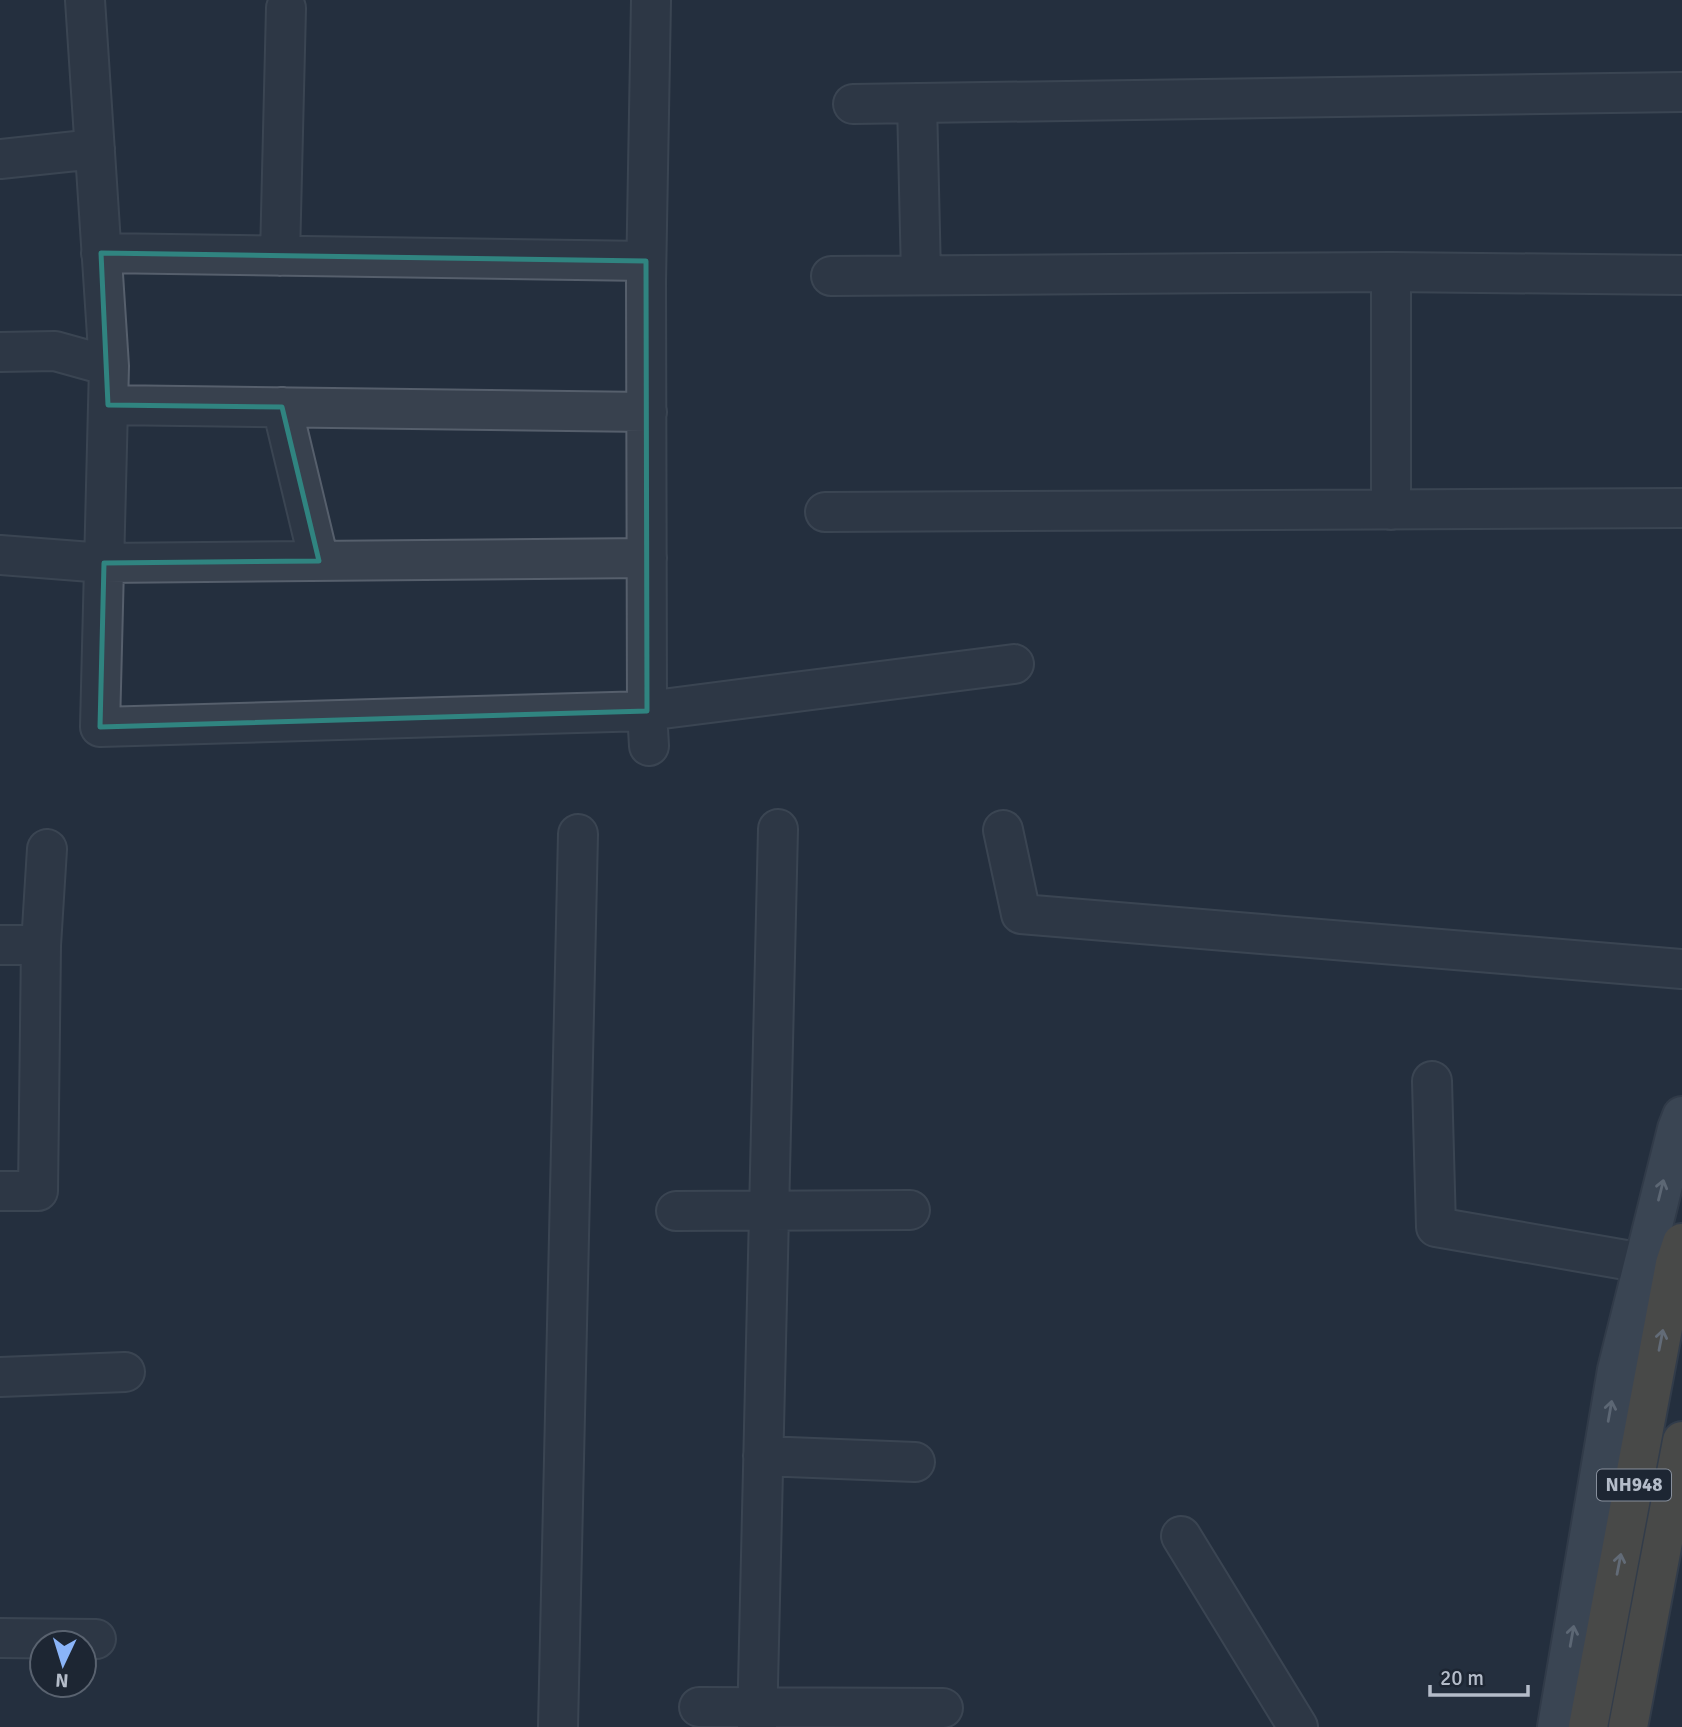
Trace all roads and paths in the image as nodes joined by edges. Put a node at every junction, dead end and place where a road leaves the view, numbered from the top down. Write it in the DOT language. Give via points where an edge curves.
graph roads {
  1 [pos="85,0"];
  2 [pos="651,0"];
  3 [pos="286,8"];
  4 [pos="1682,92"];
  5 [pos="917,103"];
  6 [pos="853,104"];
  7 [pos="95,149"];
  8 [pos="0,159"];
  9 [pos="102,253"];
  10 [pos="280,256"];
  11 [pos="646,261"];
  12 [pos="1391,272"];
  13 [pos="921,275"];
  14 [pos="1682,275"];
  15 [pos="831,276"];
  16 [pos="0,352"];
  17 [pos="109,366"];
  18 [pos="108,405"];
  19 [pos="282,407"];
  20 [pos="647,412"];
  21 [pos="1682,508"];
  22 [pos="1391,510"];
  23 [pos="824,512"];
  24 [pos="0,555"];
  25 [pos="647,558"];
  26 [pos="319,561"];
  27 [pos="104,563"];
  28 [pos="1014,664"];
  29 [pos="648,728"];
  30 [pos="778,829"];
  31 [pos="1003,830"];
  32 [pos="578,834"];
  33 [pos="47,849"];
  34 [pos="0,945"];
  35 [pos="41,945"];
  36 [pos="1682,969"];
  37 [pos="1432,1081"];
  38 [pos="1682,1116"];
  39 [pos="0,1191"];
  40 [pos="910,1210"];
  41 [pos="676,1211"];
  42 [pos="769,1211"];
  43 [pos="1682,1243"];
  44 [pos="1643,1262"];
  45 [pos="124,1372"];
  46 [pos="0,1377"];
  47 [pos="1682,1441"];
  48 [pos="763,1456"];
  49 [pos="915,1462"];
  50 [pos="1181,1536"];
  51 [pos="0,1638"];
  52 [pos="28,1638"];
  53 [pos="699,1707"];
  54 [pos="943,1708"];
  55 [pos="757,1717"];
  56 [pos="558,1727"];
  57 [pos="1298,1727"];
  58 [pos="1557,1727"];
  59 [pos="1588,1727"];
  60 [pos="1629,1727"];
  1 -- 7 [label="street"];
  2 -- 11 [label="street"];
  3 -- 10 [label="street"];
  4 -- 5 [label="street"];
  5 -- 6 [label="street"];
  5 -- 13 [label="street"];
  7 -- 8 [label="street"];
  7 -- 9 [label="street"];
  9 -- 10 [label="street"];
  9 -- 17 [label="street"];
  10 -- 11 [label="street"];
  11 -- 20 [label="street"];
  12 -- 13 [label="street"];
  12 -- 14 [label="street"];
  12 -- 22 [label="street"];
  13 -- 15 [label="street"];
  16 -- 17 [label="street" via="55,351"];
  17 -- 18 [label="street"];
  18 -- 19 [label="street"];
  18 -- 27 [label="street"];
  19 -- 20 [label="street"];
  19 -- 26 [label="street"];
  20 -- 25 [label="street"];
  21 -- 22 [label="street"];
  22 -- 23 [label="street"];
  24 -- 27 [label="street"];
  25 -- 26 [label="street"];
  25 -- 29 [label="street"];
  26 -- 27 [label="street"];
  27 -- 29 [label="street" via="100,727"];
  28 -- 29 [label="street"];
  30 -- 42 [label="street"];
  31 -- 36 [label="street" via="1021,914"];
  32 -- 56 [label="street"];
  33 -- 35 [label="street"];
  34 -- 35 [label="street"];
  35 -- 39 [label="street" via="38,1191"];
  37 -- 44 [label="street" via="1436,1227"];
  44 -- 38 [label="main road, one-way"];
  40 -- 42 [label="street"];
  41 -- 42 [label="street"];
  42 -- 48 [label="street"];
  59 -- 43 [label="highway, NH948, one-way"];
  58 -- 44 [label="main road, one-way" via="1617,1370"];
  45 -- 46 [label="street"];
  47 -- 60 [label="highway, NH948"];
  48 -- 49 [label="street"];
  48 -- 55 [label="street"];
  50 -- 57 [label="street"];
  51 -- 52 [label="street"];
  53 -- 55 [label="street"];
  54 -- 55 [label="street"];
}
